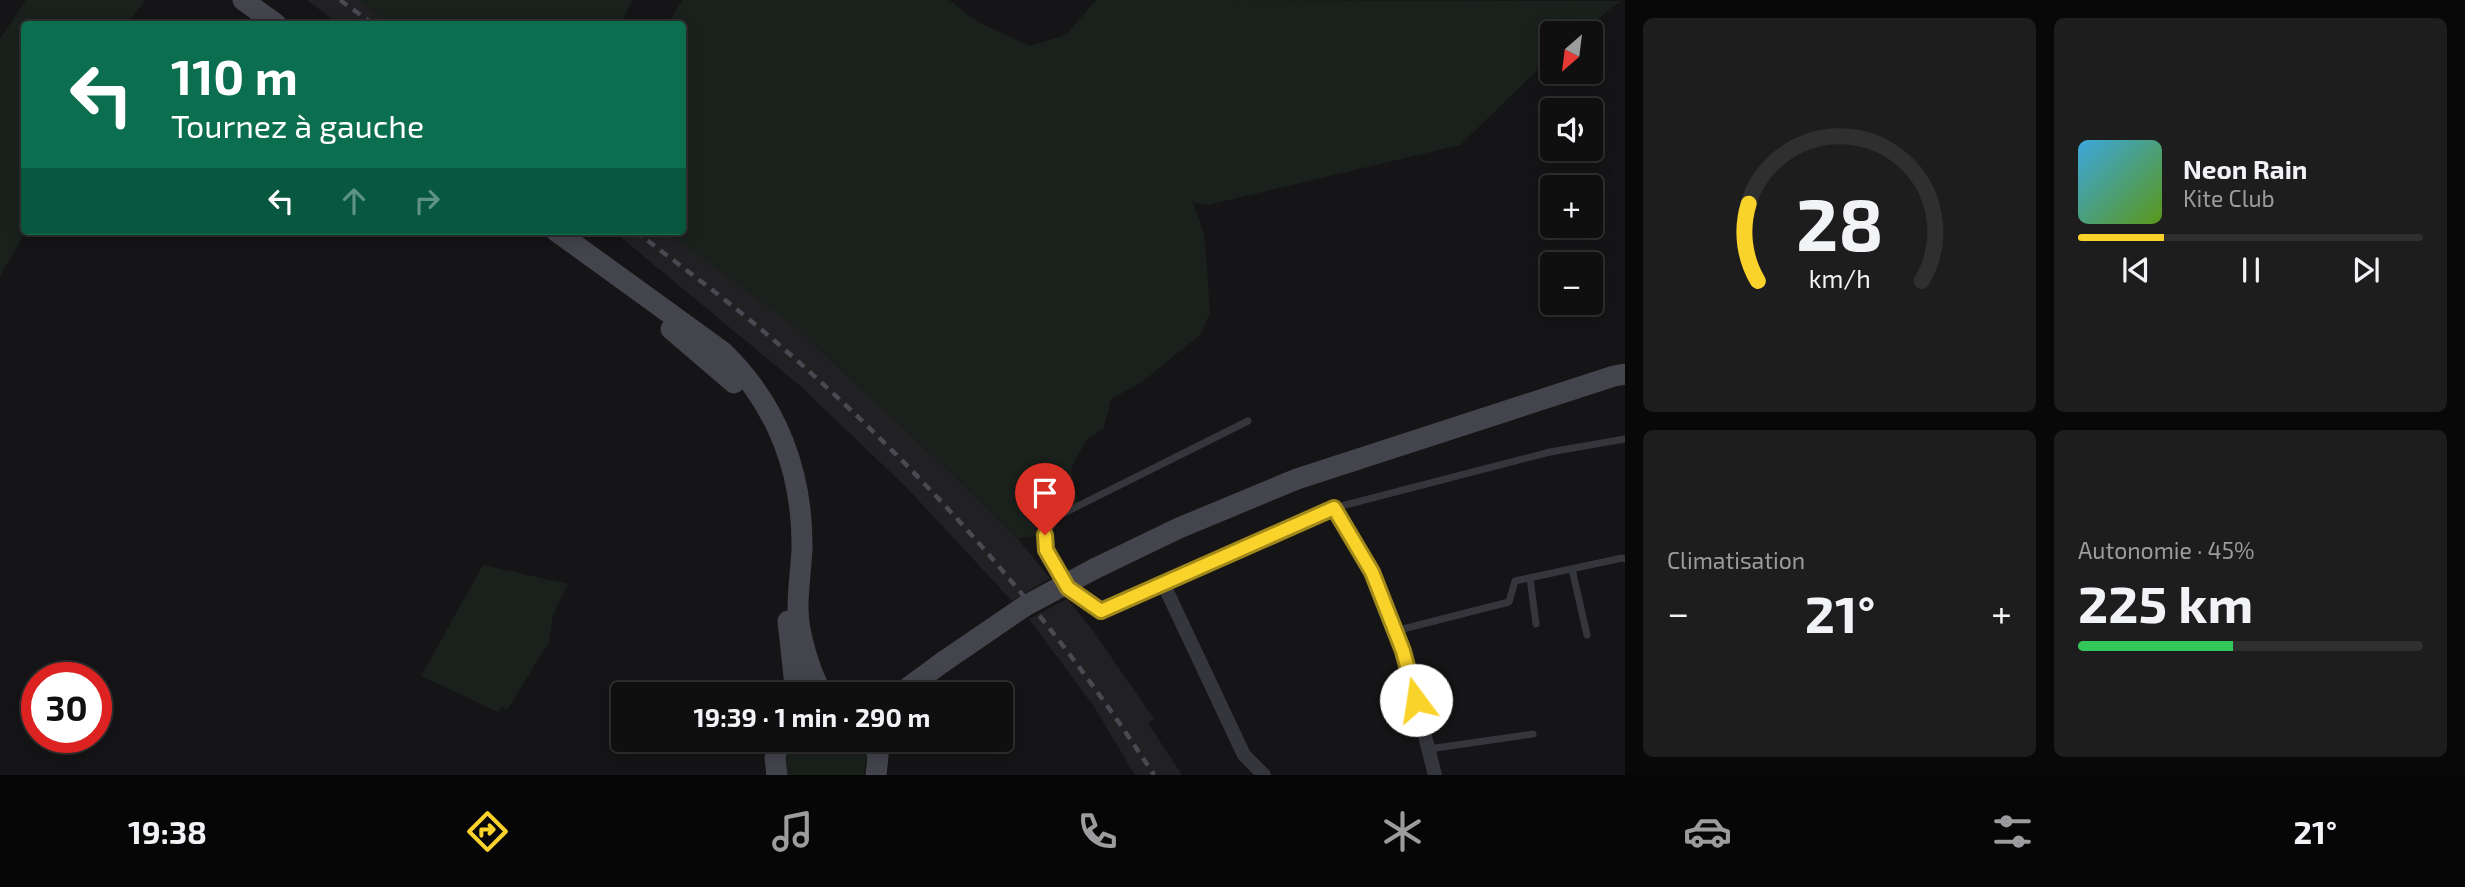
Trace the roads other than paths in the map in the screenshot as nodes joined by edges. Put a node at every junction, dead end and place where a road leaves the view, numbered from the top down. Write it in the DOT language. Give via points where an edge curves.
graph roads {
  1 [pos="243,0"];
  2 [pos="272,21"];
  3 [pos="554,235"];
  4 [pos="562,235"];
  5 [pos="1621,373"];
  6 [pos="1248,421"];
  7 [pos="1625,439"];
  8 [pos="1334,508"];
  9 [pos="1625,559"];
  10 [pos="1572,569"];
  11 [pos="1530,578"];
  12 [pos="1163,583"];
  13 [pos="1536,624"];
  14 [pos="1395,631"];
  15 [pos="1587,635"];
  16 [pos="795,682"];
  17 [pos="818,682"];
  18 [pos="918,682"];
  19 [pos="1533,734"];
  20 [pos="1429,749"];
  21 [pos="776,752"];
  22 [pos="877,752"];
  23 [pos="777,775"];
  24 [pos="876,775"];
  25 [pos="1264,775"];
  26 [pos="1435,775"];
  1 -- 2 [label="main road"];
  3 -- 16 [label="main road" via="718,367 763,420 780,460 789,502 788,619"];
  4 -- 17 [label="main road" via="716,346 768,408 788,449 798,490 802,535 799,622"];
  5 -- 18 [label="main road, bridge" via="1297,479 1209,515 1025,606"];
  6 -- 12 [label="lane" via="1078,504 1058,516 1045,535 1046,550 1068,588 1101,611"];
  7 -- 8 [label="lane" via="1550,452"];
  8 -- 12 [label="lane"];
  8 -- 14 [label="street" via="1372,572"];
  9 -- 10 [label="lane"];
  10 -- 11 [label="lane"];
  10 -- 15 [label="lane"];
  11 -- 13 [label="lane"];
  11 -- 14 [label="lane" via="1515,581 1509,602"];
  12 -- 25 [label="street" via="1244,755"];
  14 -- 20 [label="street"];
  19 -- 20 [label="lane"];
  20 -- 26 [label="street"];
  21 -- 23 [label="main road"];
  22 -- 24 [label="main road"];
}
